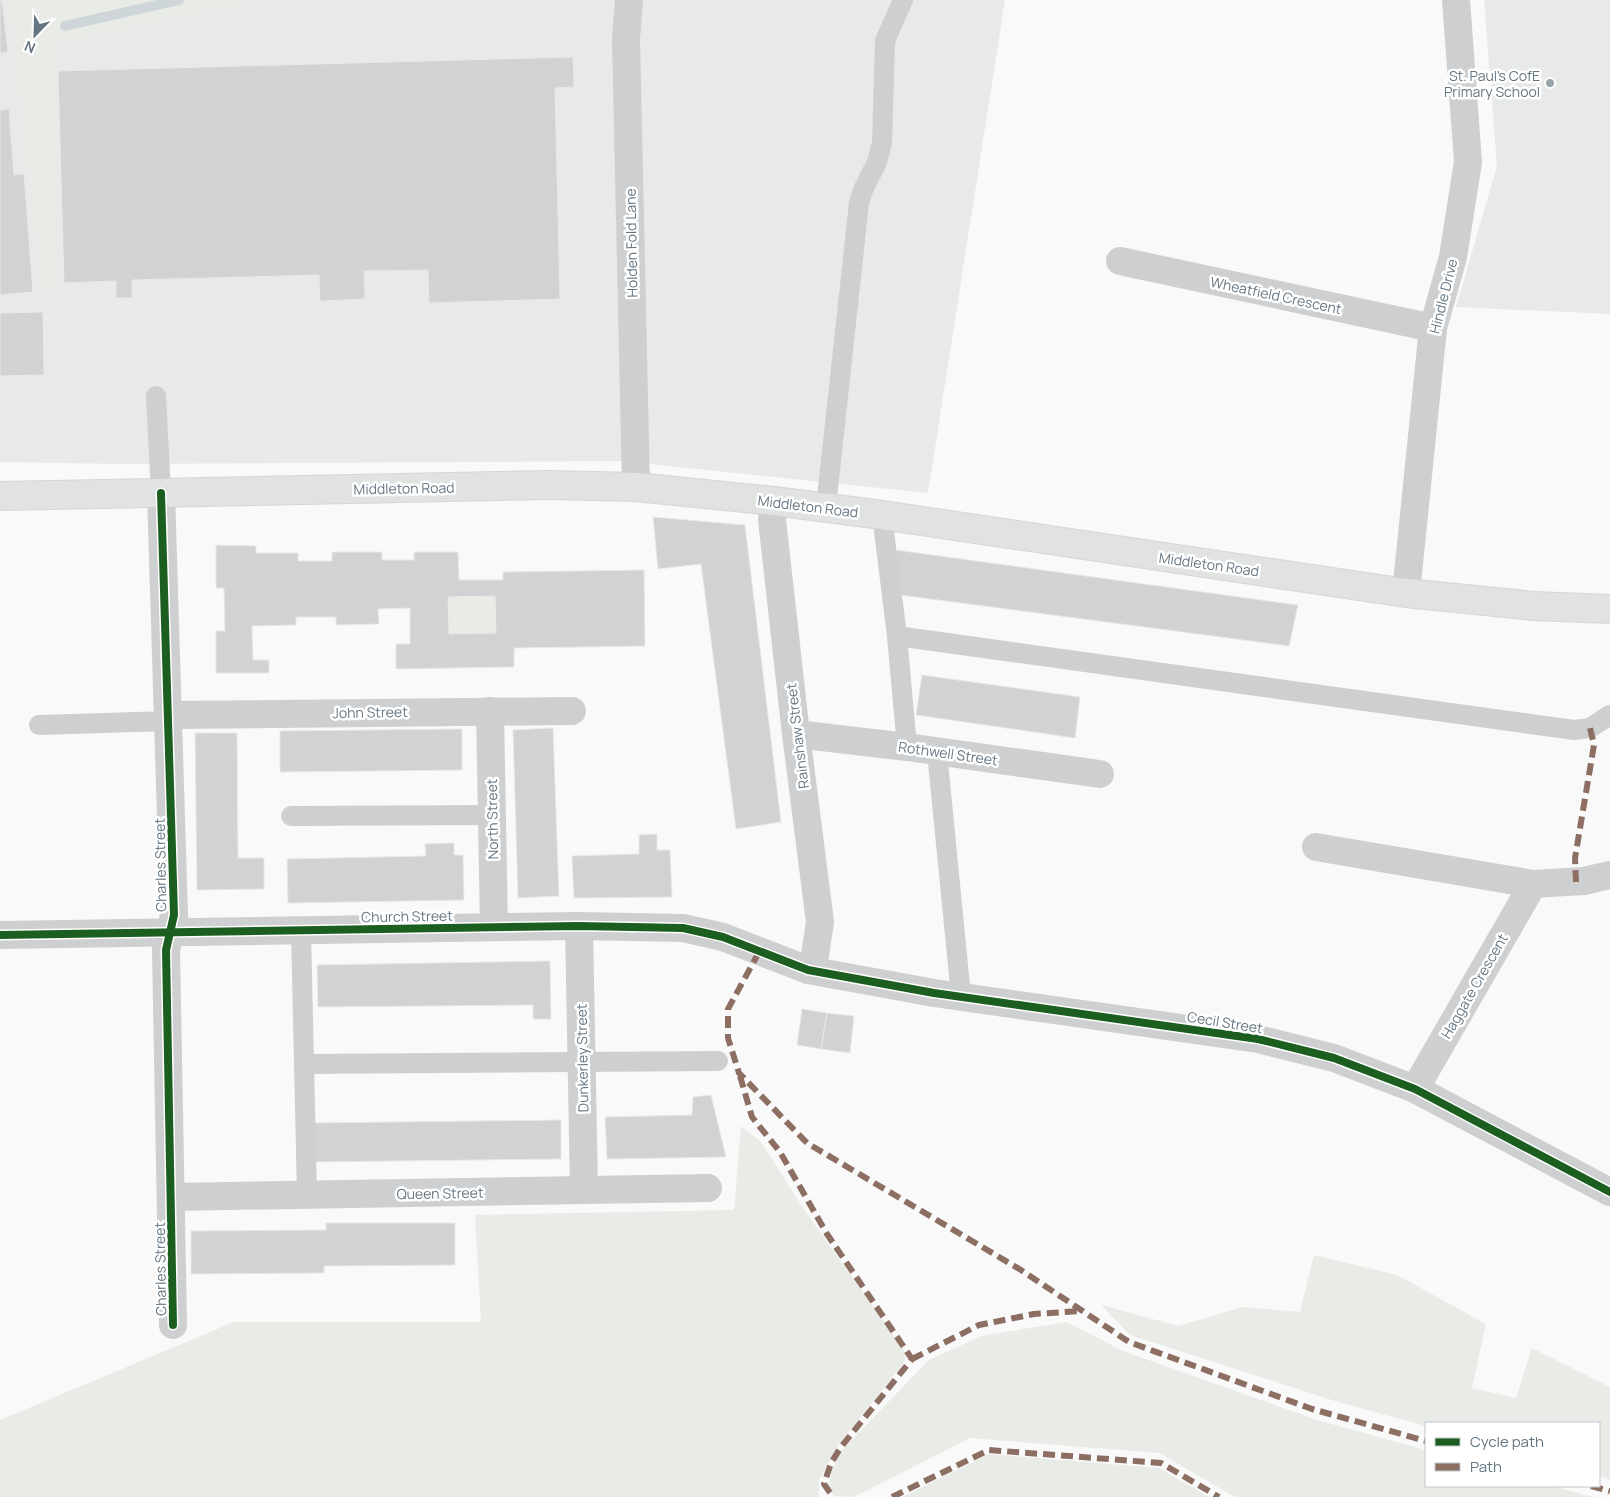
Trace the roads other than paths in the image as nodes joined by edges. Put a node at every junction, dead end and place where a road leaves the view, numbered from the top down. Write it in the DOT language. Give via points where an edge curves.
graph roads {
  1 [pos="629,0"];
  2 [pos="903,0"];
  3 [pos="1456,0"];
  4 [pos="1120,261"];
  5 [pos="1432,328"];
  6 [pos="156,396"];
  7 [pos="636,487"];
  8 [pos="161,493"];
  9 [pos="0,496"];
  10 [pos="774,501"];
  11 [pos="826,507"];
  12 [pos="882,515"];
  13 [pos="1406,593"];
  14 [pos="1610,609"];
  15 [pos="898,636"];
  16 [pos="490,711"];
  17 [pos="572,711"];
  18 [pos="1610,715"];
  19 [pos="168,718"];
  20 [pos="39,725"];
  21 [pos="796,734"];
  22 [pos="906,747"];
  23 [pos="937,752"];
  24 [pos="1100,774"];
  25 [pos="492,815"];
  26 [pos="291,816"];
  27 [pos="1316,847"];
  28 [pos="1610,875"];
  29 [pos="1533,884"];
  30 [pos="579,926"];
  31 [pos="494,927"];
  32 [pos="301,931"];
  33 [pos="170,933"];
  34 [pos="0,935"];
  35 [pos="808,970"];
  36 [pos="961,996"];
  37 [pos="718,1061"];
  38 [pos="582,1062"];
  39 [pos="304,1064"];
  40 [pos="1415,1089"];
  41 [pos="708,1188"];
  42 [pos="584,1190"];
  43 [pos="1610,1192"];
  44 [pos="307,1195"];
  45 [pos="172,1197"];
  46 [pos="174,1325"];
  1 -- 7 [label="street, Holden Fold Lane" via="626,39"];
  2 -- 11 [label="lane" via="885,41 882,143 859,203"];
  3 -- 5 [label="street, Hindle Drive" via="1468,162 1453,257"];
  4 -- 5 [label="street, Wheatfield Crescent"];
  5 -- 13 [label="street, Hindle Drive"];
  6 -- 8 [label="lane"];
  7 -- 8 [label="main road, Middleton Road" via="550,485"];
  7 -- 10 [label="main road, Middleton Road"];
  8 -- 9 [label="main road, Middleton Road"];
  8 -- 19 [label="street, Charles Street"];
  10 -- 11 [label="main road, Middleton Road"];
  10 -- 21 [label="street, Rainshaw Street" via="772,520"];
  11 -- 12 [label="main road, Middleton Road"];
  12 -- 13 [label="main road, Middleton Road"];
  12 -- 15 [label="lane"];
  13 -- 14 [label="main road, Middleton Road" via="1534,606"];
  15 -- 18 [label="lane" via="1574,730 1590,728"];
  15 -- 22 [label="lane"];
  16 -- 17 [label="street, John Street"];
  16 -- 19 [label="street, John Street"];
  16 -- 25 [label="street, North Street"];
  19 -- 20 [label="lane"];
  19 -- 33 [label="street, Charles Street" via="174,915"];
  21 -- 22 [label="street, Rothwell Street"];
  21 -- 35 [label="street, Rainshaw Street" via="820,922 815,955"];
  22 -- 23 [label="street, Rothwell Street"];
  23 -- 24 [label="street, Rothwell Street"];
  23 -- 36 [label="lane"];
  25 -- 26 [label="lane"];
  25 -- 31 [label="street, North Street"];
  27 -- 29 [label="street"];
  28 -- 29 [label="street" via="1584,881"];
  29 -- 40 [label="street, Haggate Crescent"];
  30 -- 31 [label="street, Church Street"];
  30 -- 35 [label="street, Church Street" via="683,928 723,937"];
  30 -- 38 [label="street, Dunkerley Street"];
  31 -- 32 [label="street, Church Street"];
  32 -- 33 [label="street, Church Street"];
  32 -- 39 [label="lane"];
  33 -- 34 [label="street, Church Street"];
  33 -- 45 [label="street, Charles Street" via="166,950"];
  35 -- 36 [label="street, Cecil Street"];
  36 -- 40 [label="street, Cecil Street" via="1258,1039 1334,1058"];
  37 -- 38 [label="lane"];
  38 -- 39 [label="lane"];
  38 -- 42 [label="street, Dunkerley Street"];
  39 -- 44 [label="lane"];
  40 -- 43 [label="street, Cecil Street"];
  41 -- 42 [label="street, Queen Street"];
  42 -- 44 [label="street, Queen Street"];
  44 -- 45 [label="street, Queen Street"];
  45 -- 46 [label="street, Charles Street"];
}
